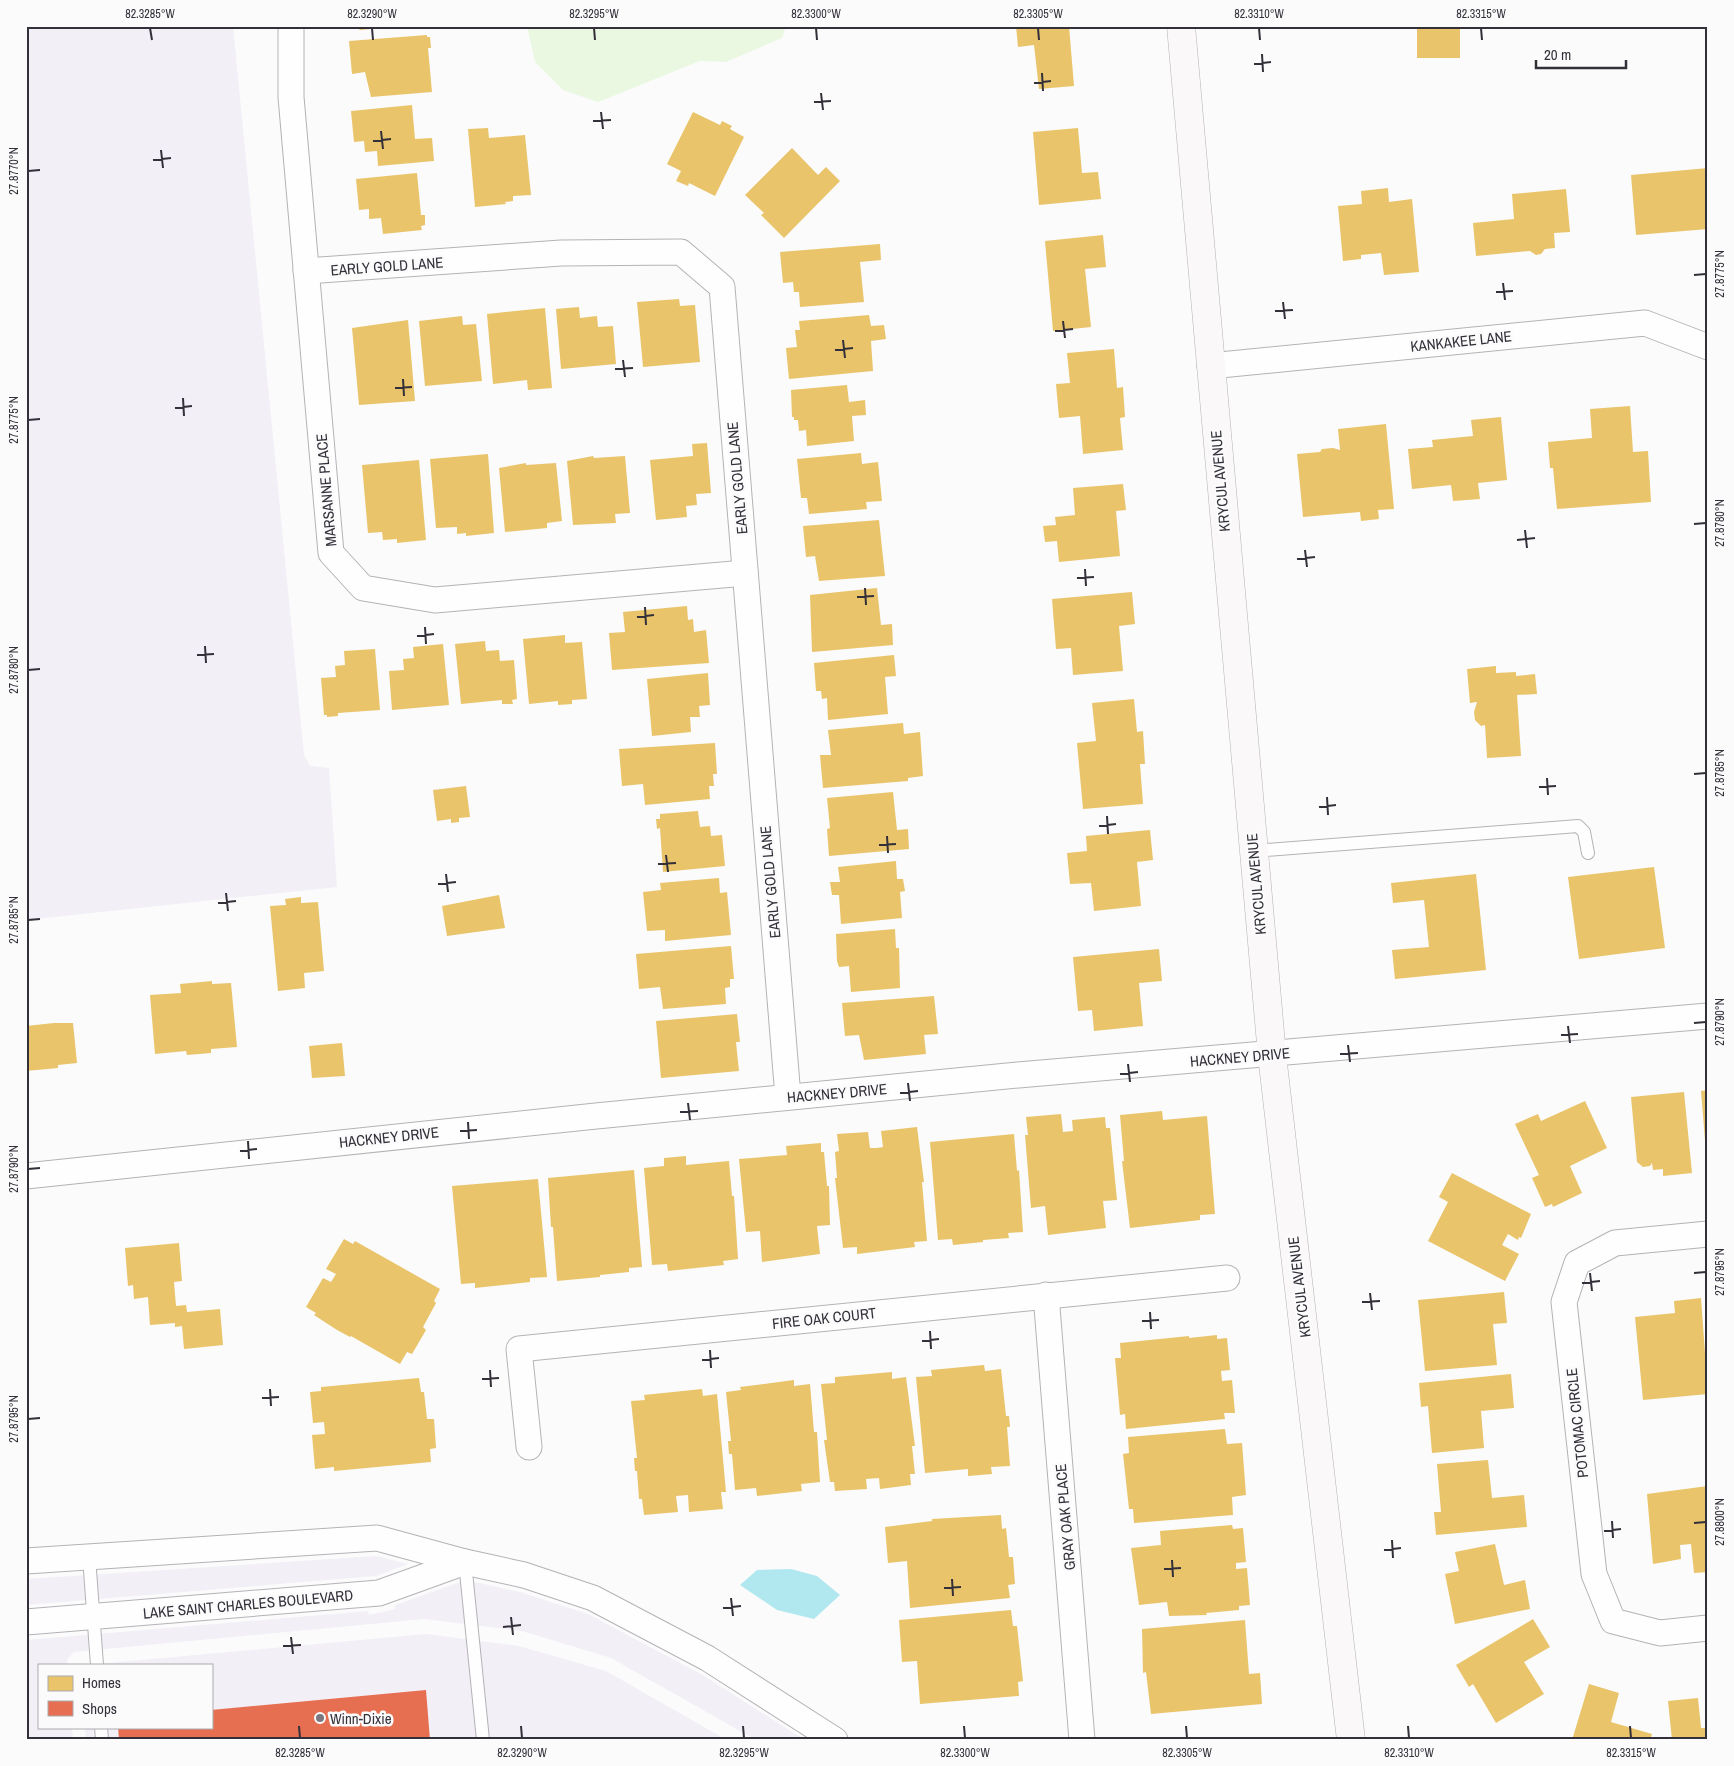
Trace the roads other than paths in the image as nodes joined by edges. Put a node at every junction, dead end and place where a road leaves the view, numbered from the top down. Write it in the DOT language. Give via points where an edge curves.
graph roads {
  1 [pos="291,26"];
  2 [pos="1181,26"];
  3 [pos="306,271"];
  4 [pos="1708,347"];
  5 [pos="1210,366"];
  6 [pos="745,573"];
  7 [pos="1253,851"];
  8 [pos="1588,853"];
  9 [pos="1708,1016"];
  10 [pos="1272,1055"];
  11 [pos="788,1097"];
  12 [pos="26,1176"];
  13 [pos="1708,1234"];
  14 [pos="1227,1278"];
  15 [pos="1046,1295"];
  16 [pos="529,1447"];
  17 [pos="89,1557"];
  18 [pos="26,1561"];
  19 [pos="465,1562"];
  20 [pos="93,1616"];
  21 [pos="26,1622"];
  22 [pos="1708,1628"];
  23 [pos="97,1664"];
  24 [pos="483,1740"];
  25 [pos="836,1740"];
  26 [pos="1082,1740"];
  27 [pos="1351,1740"];
  1 -- 3 [label="street, MARSANNE PLACE" via="291,97"];
  2 -- 5 [label="street, KRYCUL AVENUE"];
  3 -- 6 [label="street, MARSANNE PLACE" via="331,553 363,588 435,600"];
  3 -- 6 [label="street, EARLY GOLD LANE" via="561,254 681,252 722,287"];
  4 -- 5 [label="street, KANKAKEE LANE" via="1644,323"];
  5 -- 7 [label="street, KRYCUL AVENUE"];
  6 -- 11 [label="street, EARLY GOLD LANE"];
  7 -- 8 [label="lane" via="1578,826 1584,832"];
  7 -- 10 [label="street, KRYCUL AVENUE"];
  9 -- 10 [label="street, HACKNEY DRIVE"];
  10 -- 11 [label="street, HACKNEY DRIVE"];
  10 -- 27 [label="street, KRYCUL AVENUE"];
  11 -- 12 [label="street, HACKNEY DRIVE"];
  13 -- 22 [label="street, POTOMAC CIRCLE" via="1615,1243 1577,1263 1564,1302 1594,1574 1613,1621 1660,1633"];
  14 -- 15 [label="street, FIRE OAK COURT"];
  15 -- 16 [label="street, FIRE OAK COURT" via="519,1349"];
  15 -- 26 [label="street, GRAY OAK PLACE"];
  17 -- 18 [label="street"];
  17 -- 19 [label="street" via="378,1538"];
  17 -- 20 [label="lane"];
  19 -- 20 [label="street, LAKE SAINT CHARLES BOULEVARD" via="379,1593"];
  19 -- 24 [label="lane"];
  19 -- 25 [label="street" via="524,1575 593,1598 707,1658"];
  20 -- 21 [label="street, LAKE SAINT CHARLES BOULEVARD"];
  20 -- 23 [label="lane"];
}
